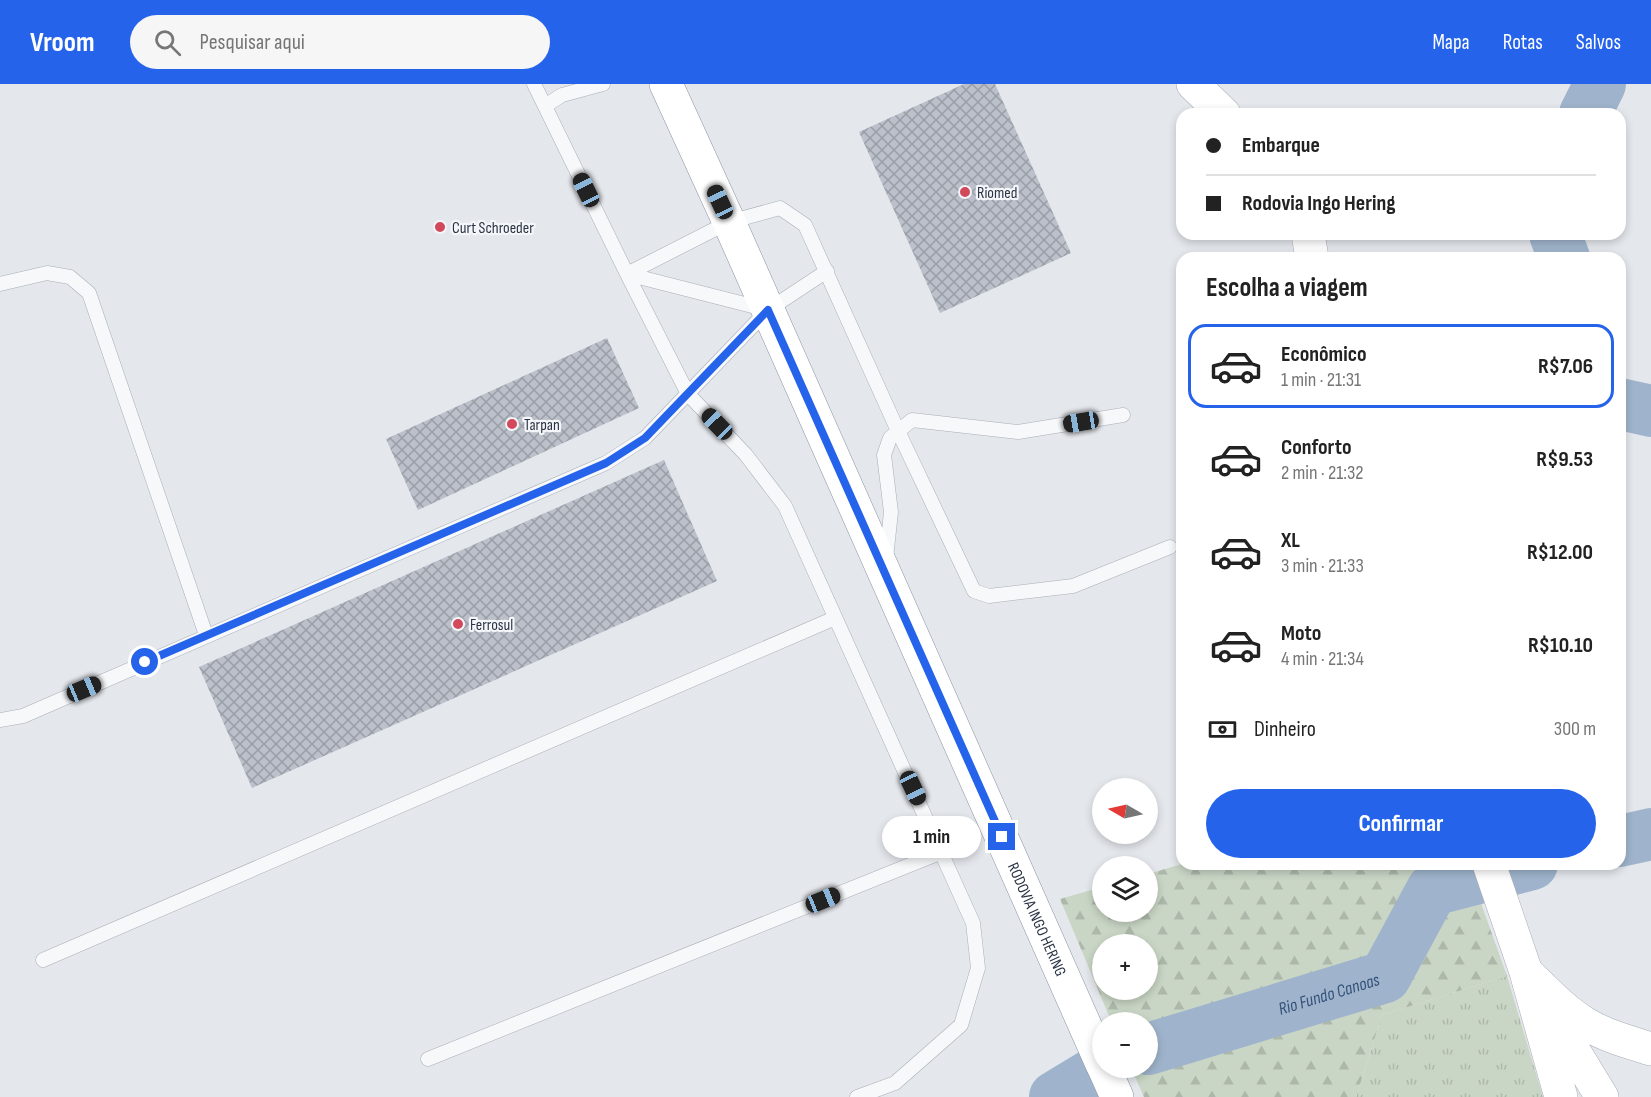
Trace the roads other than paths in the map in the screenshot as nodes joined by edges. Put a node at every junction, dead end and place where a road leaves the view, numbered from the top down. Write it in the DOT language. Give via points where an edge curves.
graph roads {
  1 [pos="534,84"];
  2 [pos="603,84"];
  3 [pos="666,84"];
  4 [pos="1193,84"];
  5 [pos="563,90"];
  6 [pos="545,106"];
  7 [pos="1218,108"];
  8 [pos="729,222"];
  9 [pos="827,271"];
  10 [pos="627,274"];
  11 [pos="0,284"];
  12 [pos="768,310"];
  13 [pos="688,394"];
  14 [pos="1123,416"];
  15 [pos="898,431"];
  16 [pos="1170,547"];
  17 [pos="884,572"];
  18 [pos="835,618"];
  19 [pos="207,636"];
  20 [pos="0,720"];
  21 [pos="942,852"];
  22 [pos="1494,879"];
  23 [pos="43,960"];
  24 [pos="1526,972"];
  25 [pos="1092,1041"];
  26 [pos="1651,1048"];
  27 [pos="428,1059"];
  28 [pos="1109,1078"];
  29 [pos="857,1097"];
  30 [pos="1118,1097"];
  31 [pos="1561,1097"];
  32 [pos="1602,1097"];
  1 -- 6 [label="lane"];
  2 -- 5 [label="lane"];
  3 -- 8 [label="main road, RODOVIA INGO HERING"];
  4 -- 7 [label="main road"];
  5 -- 6 [label="lane"];
  6 -- 10 [label="lane"];
  8 -- 9 [label="lane" via="780,208 805,225"];
  8 -- 10 [label="lane"];
  8 -- 12 [label="main road, RODOVIA INGO HERING"];
  9 -- 12 [label="lane"];
  9 -- 15 [label="lane"];
  10 -- 12 [label="lane"];
  10 -- 13 [label="lane"];
  11 -- 19 [label="lane" via="47,273 70,277 89,293"];
  12 -- 13 [label="lane"];
  12 -- 17 [label="main road, RODOVIA INGO HERING"];
  13 -- 18 [label="lane" via="746,455 785,506"];
  13 -- 19 [label="lane" via="645,438 606,463"];
  14 -- 15 [label="lane" via="1018,432 912,420"];
  15 -- 16 [label="lane" via="974,591 988,596 1073,586"];
  15 -- 17 [label="lane" via="890,438 884,455 891,512"];
  17 -- 25 [label="main road, RODOVIA INGO HERING"];
  18 -- 21 [label="lane"];
  18 -- 23 [label="lane"];
  19 -- 20 [label="lane" via="23,716"];
  21 -- 27 [label="lane"];
  21 -- 29 [label="lane" via="974,923 978,968 961,1025 895,1083"];
  22 -- 24 [label="main road"];
  24 -- 26 [label="main road" via="1587,1024"];
  24 -- 31 [label="main road"];
  24 -- 32 [label="main road"];
  28 -- 30 [label="main road"];
}
